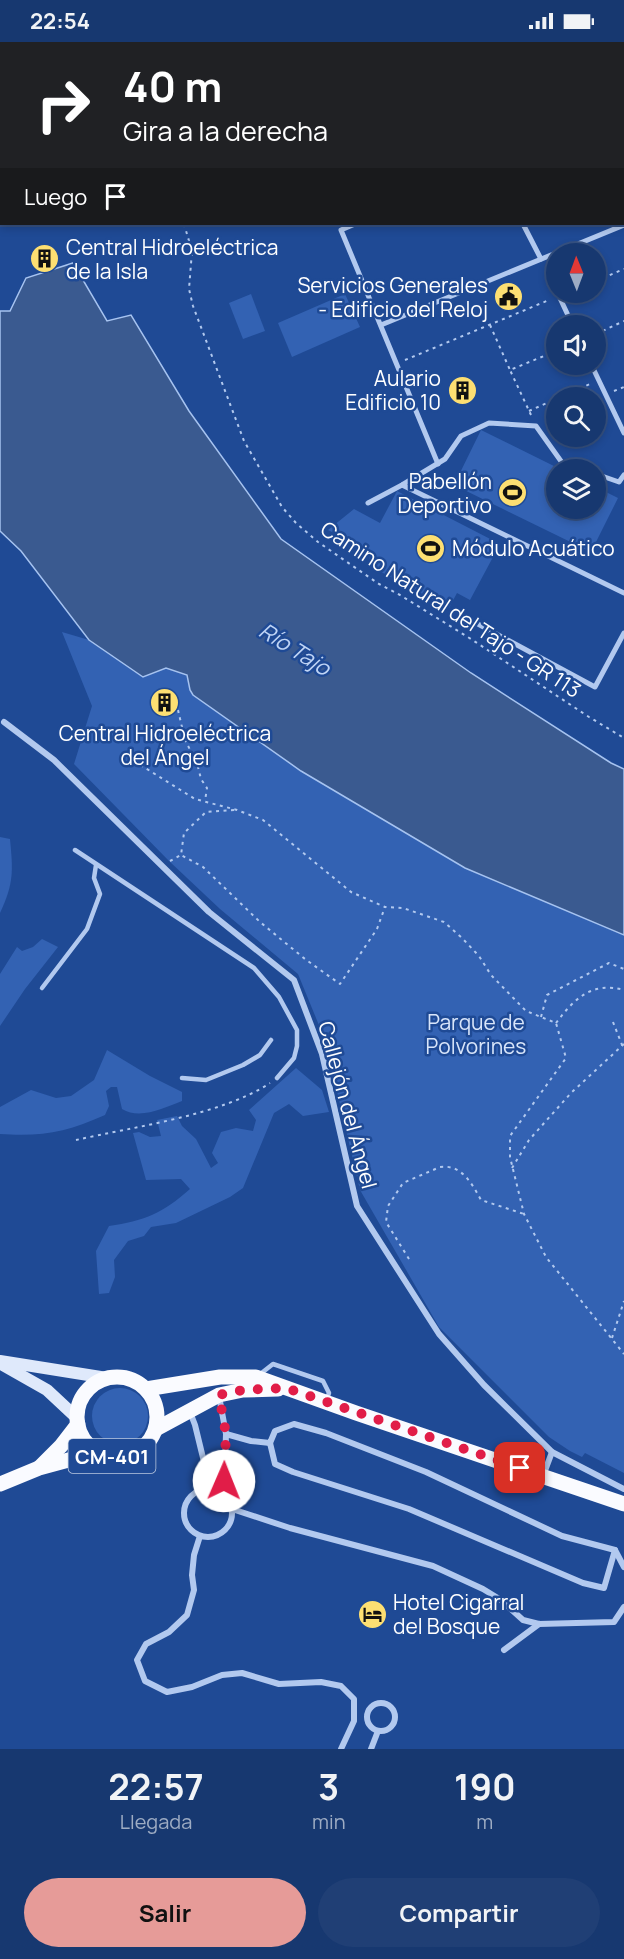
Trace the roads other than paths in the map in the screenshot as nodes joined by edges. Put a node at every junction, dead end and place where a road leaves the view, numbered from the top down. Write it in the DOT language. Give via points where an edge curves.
graph roads {
  1 [pos="353,225"];
  2 [pos="524,225"];
  3 [pos="624,225"];
  4 [pos="541,260"];
  5 [pos="381,325"];
  6 [pos="596,375"];
  7 [pos="624,433"];
  8 [pos="559,459"];
  9 [pos="438,464"];
  10 [pos="624,476"];
  11 [pos="606,478"];
  12 [pos="402,485"];
  13 [pos="368,503"];
  14 [pos="624,593"];
  15 [pos="463,616"];
  16 [pos="624,633"];
  17 [pos="4,722"];
  18 [pos="75,850"];
  19 [pos="96,865"];
  20 [pos="42,988"];
  21 [pos="271,1040"];
  22 [pos="182,1078"];
  23 [pos="278,1078"];
  24 [pos="0,1362"];
  25 [pos="256,1377"];
  26 [pos="107,1378"];
  27 [pos="286,1388"];
  28 [pos="146,1389"];
  29 [pos="219,1395"];
  30 [pos="326,1401"];
  31 [pos="189,1412"];
  32 [pos="78,1421"];
  33 [pos="156,1429"];
  34 [pos="226,1434"];
  35 [pos="270,1443"];
  36 [pos="98,1452"];
  37 [pos="552,1452"];
  38 [pos="39,1468"];
  39 [pos="543,1476"];
  40 [pos="0,1484"];
  41 [pos="201,1489"];
  42 [pos="624,1489"];
  43 [pos="224,1494"];
  44 [pos="624,1504"];
  45 [pos="232,1509"];
  46 [pos="200,1536"];
  47 [pos="615,1550"];
  48 [pos="624,1567"];
  49 [pos="624,1607"];
  50 [pos="539,1624"];
  51 [pos="504,1650"];
  52 [pos="378,1731"];
  53 [pos="341,1749"];
  54 [pos="371,1749"];
  1 -- 5 [label="street" via="341,230"];
  2 -- 4 [label="street"];
  3 -- 4 [label="street"];
  4 -- 5 [label="street"];
  5 -- 9 [label="street"];
  6 -- 7 [label="street"];
  8 -- 9 [label="street" via="536,426 489,423 461,436"];
  9 -- 12 [label="street"];
  10 -- 11 [label="street" via="618,482"];
  12 -- 13 [label="street"];
  12 -- 14 [label="street"];
  15 -- 16 [label="street" via="595,687"];
  17 -- 37 [label="street, Callejón del Ángel" via="54,760 209,912 294,980 322,1054 357,1206 439,1334"];
  18 -- 19 [label="lane"];
  19 -- 20 [label="lane" via="94,878 100,894 87,928"];
  19 -- 23 [label="lane" via="254,968 279,997 297,1030 297,1046 294,1058"];
  21 -- 22 [label="lane" via="260,1055 243,1065 206,1080"];
  24 -- 26 [label="main road"];
  24 -- 32 [label="main road" via="46,1390"];
  25 -- 27 [label="main road, CM-401"];
  25 -- 28 [label="main road, CM-401" via="220,1377"];
  25 -- 30 [label="lane" via="273,1364 323,1381 329,1393"];
  26 -- 28 [label="main road" via="128,1378"];
  26 -- 32 [label="main road, CM-401" via="82,1397"];
  27 -- 29 [label="main road, CM-401"];
  27 -- 30 [label="main road, CM-401"];
  28 -- 33 [label="main road, CM-401" via="156,1408"];
  29 -- 31 [label="main road, CM-401"];
  29 -- 34 [label="street"];
  30 -- 39 [label="main road, CM-401"];
  31 -- 33 [label="main road, CM-401"];
  31 -- 41 [label="street" via="205,1466"];
  32 -- 36 [label="main road, CM-401" via="82,1435"];
  32 -- 38 [label="main road, CM-401"];
  33 -- 36 [label="main road, CM-401" via="150,1440 132,1454 121,1457"];
  34 -- 35 [label="street"];
  34 -- 43 [label="street"];
  35 -- 47 [label="street" via="275,1431 294,1424 426,1472 562,1536"];
  35 -- 47 [label="street" via="275,1464 409,1509 583,1583 604,1588"];
  36 -- 38 [label="main road, CM-401"];
  37 -- 39 [label="street"];
  37 -- 42 [label="street, Callejón del Ángel"];
  38 -- 40 [label="main road, CM-401"];
  39 -- 44 [label="main road, CM-401"];
  41 -- 43 [label="street"];
  41 -- 46 [label="street" via="188,1498 183,1512 188,1527"];
  43 -- 45 [label="street"];
  45 -- 46 [label="street" via="224,1531 217,1536"];
  45 -- 50 [label="street" via="433,1566 483,1589 523,1620"];
  46 -- 53 [label="street" via="187,1615 169,1632 146,1644 138,1660 145,1681 167,1692 242,1673 279,1684 321,1682 341,1686 354,1699 354,1721"];
  47 -- 48 [label="street"];
  49 -- 50 [label="street" via="614,1622"];
  50 -- 51 [label="street"];
  52 -- 52 [label="street" via="387,1729 395,1719 393,1709 386,1704 373,1705 367,1713 370,1726"];
  52 -- 54 [label="street"];
}
